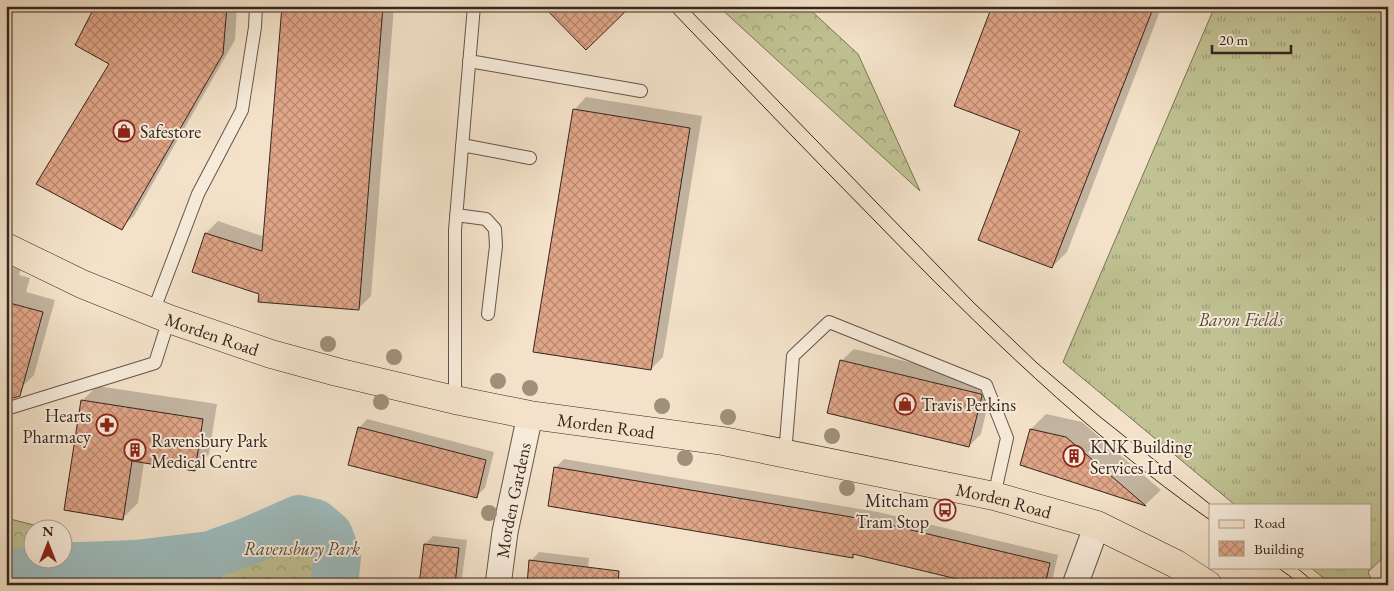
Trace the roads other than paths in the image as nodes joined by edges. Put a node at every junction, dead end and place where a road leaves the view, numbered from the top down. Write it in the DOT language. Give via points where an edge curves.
graph roads {
  1 [pos="256,6"];
  2 [pos="474,6"];
  3 [pos="469,61"];
  4 [pos="641,90"];
  5 [pos="462,145"];
  6 [pos="530,158"];
  7 [pos="456,215"];
  8 [pos="6,247"];
  9 [pos="488,314"];
  10 [pos="161,316"];
  11 [pos="455,400"];
  12 [pos="6,409"];
  13 [pos="530,415"];
  14 [pos="785,454"];
  15 [pos="994,496"];
  16 [pos="1097,525"];
  17 [pos="498,585"];
  18 [pos="1075,585"];
  19 [pos="1208,585"];
  1 -- 10 [label="lane" via="242,110 198,194"];
  2 -- 3 [label="lane"];
  3 -- 4 [label="lane"];
  3 -- 5 [label="lane"];
  5 -- 6 [label="lane"];
  5 -- 7 [label="lane"];
  7 -- 9 [label="lane" via="486,219 495,229"];
  7 -- 11 [label="lane"];
  8 -- 10 [label="main road, Morden Road" via="82,284"];
  10 -- 11 [label="main road, Morden Road" via="271,354"];
  10 -- 12 [label="lane" via="155,363"];
  11 -- 13 [label="main road, Morden Road"];
  13 -- 14 [label="main road, Morden Road" via="724,441"];
  13 -- 17 [label="street, Morden Gardens" via="505,532"];
  14 -- 15 [label="main road, Morden Road"];
  14 -- 15 [label="lane" via="793,356 829,322 986,384 1006,438"];
  15 -- 16 [label="main road, Morden Road"];
  16 -- 18 [label="street"];
  16 -- 19 [label="main road, Morden Road" via="1176,564"];
}
